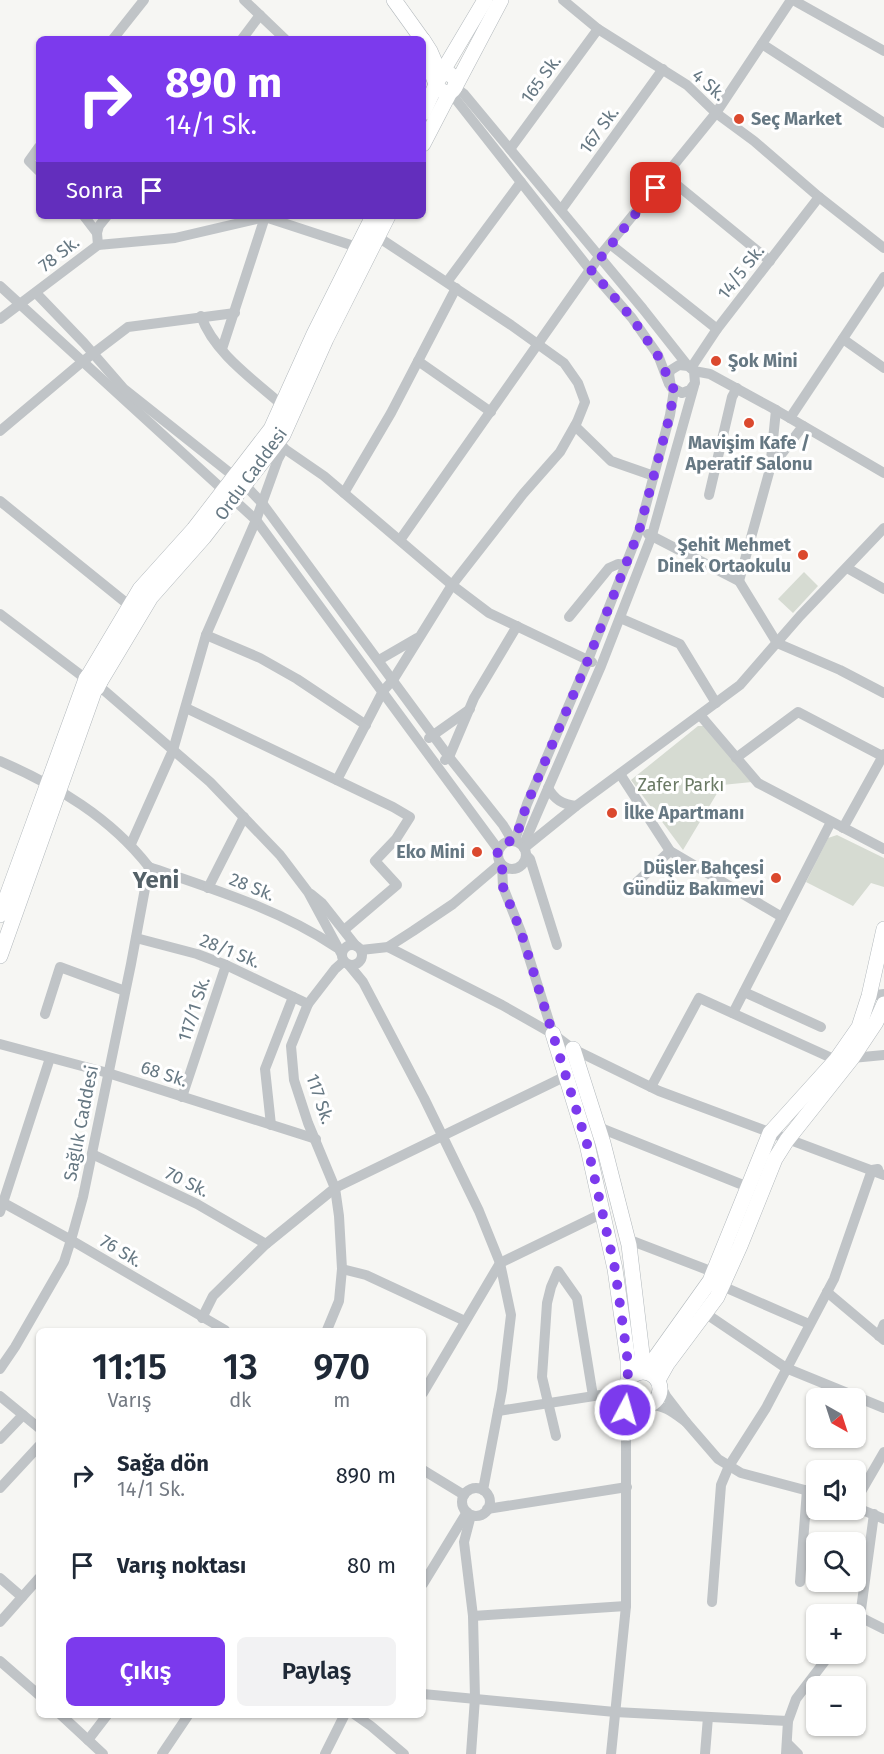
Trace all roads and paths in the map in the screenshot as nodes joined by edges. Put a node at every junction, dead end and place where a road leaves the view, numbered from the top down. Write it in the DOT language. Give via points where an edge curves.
graph roads {
  1 [pos="144,0"];
  2 [pos="244,0"];
  3 [pos="385,0"];
  4 [pos="394,0"];
  5 [pos="485,0"];
  6 [pos="501,0"];
  7 [pos="563,0"];
  8 [pos="792,0"];
  9 [pos="258,8"];
  10 [pos="598,28"];
  11 [pos="115,36"];
  12 [pos="244,36"];
  13 [pos="282,36"];
  14 [pos="410,36"];
  15 [pos="420,36"];
  16 [pos="762,44"];
  17 [pos="426,45"];
  18 [pos="884,51"];
  19 [pos="426,60"];
  20 [pos="663,69"];
  21 [pos="444,84"];
  22 [pos="426,108"];
  23 [pos="716,113"];
  24 [pos="884,123"];
  25 [pos="426,135"];
  26 [pos="510,149"];
  27 [pos="36,151"];
  28 [pos="36,168"];
  29 [pos="666,176"];
  30 [pos="521,182"];
  31 [pos="819,197"];
  32 [pos="561,210"];
  33 [pos="86,219"];
  34 [pos="105,219"];
  35 [pos="246,219"];
  36 [pos="264,219"];
  37 [pos="279,219"];
  38 [pos="228,221"];
  39 [pos="372,227"];
  40 [pos="97,233"];
  41 [pos="610,244"];
  42 [pos="98,245"];
  43 [pos="884,248"];
  44 [pos="364,249"];
  45 [pos="599,257"];
  46 [pos="770,261"];
  47 [pos="591,270"];
  48 [pos="884,277"];
  49 [pos="452,285"];
  50 [pos="0,286"];
  51 [pos="36,293"];
  52 [pos="20,303"];
  53 [pos="234,313"];
  54 [pos="201,316"];
  55 [pos="0,319"];
  56 [pos="717,329"];
  57 [pos="843,339"];
  58 [pos="538,345"];
  59 [pos="222,349"];
  60 [pos="93,353"];
  61 [pos="418,361"];
  62 [pos="82,362"];
  63 [pos="884,368"];
  64 [pos="691,369"];
  65 [pos="694,386"];
  66 [pos="671,387"];
  67 [pos="737,388"];
  68 [pos="282,405"];
  69 [pos="776,410"];
  70 [pos="491,412"];
  71 [pos="790,418"];
  72 [pos="575,426"];
  73 [pos="803,426"];
  74 [pos="0,430"];
  75 [pos="280,446"];
  76 [pos="770,469"];
  77 [pos="884,473"];
  78 [pos="654,476"];
  79 [pos="239,481"];
  80 [pos="344,493"];
  81 [pos="709,495"];
  82 [pos="228,496"];
  83 [pos="0,501"];
  84 [pos="262,503"];
  85 [pos="256,520"];
  86 [pos="884,528"];
  87 [pos="639,531"];
  88 [pos="652,535"];
  89 [pos="400,540"];
  90 [pos="626,565"];
  91 [pos="847,567"];
  92 [pos="739,581"];
  93 [pos="452,585"];
  94 [pos="884,589"];
  95 [pos="130,606"];
  96 [pos="569,617"];
  97 [pos="620,618"];
  98 [pos="2,620"];
  99 [pos="517,626"];
  100 [pos="206,636"];
  101 [pos="420,636"];
  102 [pos="777,643"];
  103 [pos="378,660"];
  104 [pos="588,660"];
  105 [pos="601,666"];
  106 [pos="393,680"];
  107 [pos="92,683"];
  108 [pos="383,691"];
  109 [pos="884,693"];
  110 [pos="716,703"];
  111 [pos="186,708"];
  112 [pos="470,709"];
  113 [pos="700,715"];
  114 [pos="366,725"];
  115 [pos="434,735"];
  116 [pos="422,743"];
  117 [pos="173,750"];
  118 [pos="884,756"];
  119 [pos="449,757"];
  120 [pos="736,758"];
  121 [pos="0,761"];
  122 [pos="437,765"];
  123 [pos="620,774"];
  124 [pos="337,780"];
  125 [pos="53,787"];
  126 [pos="548,788"];
  127 [pos="576,806"];
  128 [pos="244,817"];
  129 [pos="831,822"];
  130 [pos="843,828"];
  131 [pos="131,844"];
  132 [pos="520,846"];
  133 [pos="498,849"];
  134 [pos="884,849"];
  135 [pos="670,851"];
  136 [pos="501,864"];
  137 [pos="149,867"];
  138 [pos="635,884"];
  139 [pos="208,888"];
  140 [pos="308,892"];
  141 [pos="0,915"];
  142 [pos="782,917"];
  143 [pos="884,929"];
  144 [pos="344,930"];
  145 [pos="136,938"];
  146 [pos="557,945"];
  147 [pos="383,948"];
  148 [pos="360,954"];
  149 [pos="0,956"];
  150 [pos="343,958"];
  151 [pos="226,965"];
  152 [pos="363,982"];
  153 [pos="125,991"];
  154 [pos="744,992"];
  155 [pos="877,995"];
  156 [pos="293,997"];
  157 [pos="308,1004"];
  158 [pos="884,1004"];
  159 [pos="733,1013"];
  160 [pos="45,1014"];
  161 [pos="821,1027"];
  162 [pos="553,1034"];
  163 [pos="0,1044"];
  164 [pos="573,1049"];
  165 [pos="884,1055"];
  166 [pos="50,1058"];
  167 [pos="852,1058"];
  168 [pos="836,1060"];
  169 [pos="108,1073"];
  170 [pos="566,1076"];
  171 [pos="651,1087"];
  172 [pos="182,1097"];
  173 [pos="271,1125"];
  174 [pos="598,1127"];
  175 [pos="770,1133"];
  176 [pos="442,1135"];
  177 [pos="316,1139"];
  178 [pos="787,1140"];
  179 [pos="92,1154"];
  180 [pos="884,1168"];
  181 [pos="872,1170"];
  182 [pos="884,1175"];
  183 [pos="748,1187"];
  184 [pos="335,1188"];
  185 [pos="1,1205"];
  186 [pos="619,1205"];
  187 [pos="603,1213"];
  188 [pos="627,1239"];
  189 [pos="71,1240"];
  190 [pos="266,1244"];
  191 [pos="500,1263"];
  192 [pos="342,1269"];
  193 [pos="713,1272"];
  194 [pos="722,1286"];
  195 [pos="827,1292"];
  196 [pos="705,1313"];
  197 [pos="202,1318"];
  198 [pos="465,1321"];
  199 [pos="809,1324"];
  200 [pos="884,1324"];
  201 [pos="221,1328"];
  202 [pos="328,1328"];
  203 [pos="882,1338"];
  204 [pos="786,1368"];
  205 [pos="0,1370"];
  206 [pos="641,1382"];
  207 [pos="426,1388"];
  208 [pos="0,1396"];
  209 [pos="593,1396"];
  210 [pos="547,1403"];
  211 [pos="648,1405"];
  212 [pos="884,1408"];
  213 [pos="498,1411"];
  214 [pos="23,1415"];
  215 [pos="686,1422"];
  216 [pos="36,1426"];
  217 [pos="626,1434"];
  218 [pos="556,1437"];
  219 [pos="0,1439"];
  220 [pos="36,1449"];
  221 [pos="884,1452"];
  222 [pos="729,1466"];
  223 [pos="426,1472"];
  224 [pos="866,1484"];
  225 [pos="627,1487"];
  226 [pos="0,1488"];
  227 [pos="483,1490"];
  228 [pos="806,1491"];
  229 [pos="464,1495"];
  230 [pos="487,1509"];
  231 [pos="469,1514"];
  232 [pos="879,1517"];
  233 [pos="808,1520"];
  234 [pos="0,1578"];
  235 [pos="426,1579"];
  236 [pos="36,1581"];
  237 [pos="800,1582"];
  238 [pos="22,1597"];
  239 [pos="712,1602"];
  240 [pos="861,1604"];
  241 [pos="626,1606"];
  242 [pos="473,1616"];
  243 [pos="0,1622"];
  244 [pos="866,1623"];
  245 [pos="884,1629"];
  246 [pos="0,1661"];
  247 [pos="823,1664"];
  248 [pos="36,1692"];
  249 [pos="426,1694"];
  250 [pos="475,1698"];
  251 [pos="615,1712"];
  252 [pos="708,1717"];
  253 [pos="64,1718"];
  254 [pos="105,1718"];
  255 [pos="186,1718"];
  256 [pos="343,1718"];
  257 [pos="360,1718"];
  258 [pos="788,1721"];
  259 [pos="88,1740"];
  260 [pos="786,1748"];
  261 [pos="103,1754"];
  262 [pos="162,1754"];
  263 [pos="325,1754"];
  264 [pos="404,1754"];
  265 [pos="471,1754"];
  266 [pos="611,1754"];
  267 [pos="705,1754"];
  268 [pos="798,1754"];
  1 -- 11 [label="street"];
  2 -- 9 [label="street"];
  3 -- 14 [label="main road"];
  4 -- 15 [label="main road"];
  5 -- 21 [label="main road"];
  6 -- 21 [label="main road"];
  7 -- 10 [label="street, 4 Sk."];
  8 -- 16 [label="street"];
  8 -- 18 [label="street"];
  9 -- 12 [label="street"];
  9 -- 13 [label="street"];
  10 -- 20 [label="street, 4 Sk."];
  10 -- 26 [label="street, 165 Sk."];
  16 -- 23 [label="street"];
  16 -- 24 [label="street"];
  17 -- 21 [label="main road"];
  19 -- 21 [label="main road"];
  20 -- 23 [label="street, 4 Sk." via="687,85"];
  20 -- 32 [label="street, 167 Sk."];
  21 -- 22 [label="main road" via="433,93"];
  21 -- 25 [label="main road"];
  21 -- 26 [label="street"];
  21 -- 30 [label="street"];
  23 -- 29 [label="street"];
  23 -- 31 [label="street, 4 Sk."];
  26 -- 32 [label="street"];
  27 -- 28 [label="street" via="29,161"];
  29 -- 41 [label="street"];
  29 -- 46 [label="street"];
  30 -- 47 [label="street"];
  30 -- 49 [label="street"];
  31 -- 43 [label="street, 4 Sk."];
  31 -- 46 [label="street, 14/5 Sk."];
  32 -- 45 [label="street"];
  33 -- 40 [label="street"];
  34 -- 40 [label="street"];
  35 -- 38 [label="street, 78 Sk."];
  36 -- 53 [label="street"];
  37 -- 44 [label="street"];
  38 -- 42 [label="street, 78 Sk." via="175,238"];
  39 -- 44 [label="main road, Ordu Caddesi"];
  39 -- 49 [label="street"];
  40 -- 42 [label="street"];
  41 -- 45 [label="street"];
  41 -- 56 [label="street"];
  42 -- 51 [label="street, 78 Sk."];
  44 -- 68 [label="main road, Ordu Caddesi" via="314,334"];
  44 -- 75 [label="main road, Ordu Caddesi"];
  45 -- 47 [label="street"];
  45 -- 64 [label="street"];
  46 -- 56 [label="street, 14/5 Sk."];
  47 -- 58 [label="street"];
  47 -- 66 [label="street" via="658,356"];
  48 -- 57 [label="street"];
  49 -- 58 [label="street"];
  49 -- 61 [label="street"];
  50 -- 52 [label="street"];
  51 -- 52 [label="street, 78 Sk."];
  51 -- 60 [label="street"];
  52 -- 55 [label="street, 78 Sk."];
  52 -- 62 [label="street"];
  53 -- 54 [label="street"];
  53 -- 59 [label="street"];
  54 -- 59 [label="street" via="205,329"];
  54 -- 60 [label="street" via="128,327"];
  56 -- 64 [label="street, 14/5 Sk."];
  57 -- 63 [label="street"];
  57 -- 71 [label="street"];
  58 -- 70 [label="street"];
  58 -- 72 [label="street" via="564,363 578,383 585,402"];
  59 -- 68 [label="street"];
  60 -- 62 [label="street"];
  60 -- 79 [label="street" via="124,389"];
  61 -- 70 [label="street"];
  61 -- 80 [label="street"];
  62 -- 74 [label="street"];
  62 -- 82 [label="street"];
  64 -- 65 [label="street" via="696,379"];
  64 -- 66 [label="street" via="679,365 671,370"];
  64 -- 67 [label="street"];
  65 -- 66 [label="street" via="687,392"];
  65 -- 88 [label="street"];
  66 -- 78 [label="street" via="670,415"];
  67 -- 69 [label="street"];
  67 -- 81 [label="street"];
  68 -- 79 [label="main road, Ordu Caddesi" via="272,429"];
  69 -- 71 [label="street"];
  69 -- 76 [label="street"];
  70 -- 89 [label="street"];
  71 -- 73 [label="street"];
  72 -- 78 [label="street" via="611,461"];
  72 -- 93 [label="street" via="560,452"];
  73 -- 76 [label="street"];
  73 -- 77 [label="street"];
  75 -- 79 [label="main road, Ordu Caddesi"];
  75 -- 80 [label="street"];
  75 -- 84 [label="street"];
  76 -- 92 [label="street"];
  78 -- 87 [label="street"];
  79 -- 82 [label="main road, Ordu Caddesi"];
  79 -- 84 [label="street"];
  80 -- 89 [label="street"];
  82 -- 85 [label="street"];
  82 -- 95 [label="main road, Ordu Caddesi" via="140,589"];
  82 -- 107 [label="main road, Ordu Caddesi" via="204,537 151,597"];
  83 -- 95 [label="street"];
  84 -- 85 [label="street"];
  84 -- 103 [label="street"];
  85 -- 100 [label="street"];
  85 -- 108 [label="street"];
  86 -- 91 [label="street"];
  87 -- 88 [label="street"];
  87 -- 90 [label="street"];
  88 -- 92 [label="street"];
  88 -- 97 [label="street"];
  89 -- 93 [label="street"];
  90 -- 96 [label="street" via="609,568"];
  90 -- 104 [label="street"];
  91 -- 94 [label="street"];
  91 -- 102 [label="street"];
  92 -- 102 [label="street"];
  93 -- 99 [label="street" via="489,613"];
  93 -- 101 [label="street"];
  95 -- 107 [label="main road, Ordu Caddesi"];
  97 -- 105 [label="street"];
  97 -- 110 [label="street" via="680,644"];
  98 -- 107 [label="street"];
  99 -- 104 [label="street"];
  99 -- 112 [label="street"];
  100 -- 111 [label="street"];
  100 -- 114 [label="street" via="260,658"];
  101 -- 103 [label="street"];
  101 -- 106 [label="street"];
  102 -- 109 [label="street"];
  102 -- 110 [label="street" via="740,685"];
  103 -- 106 [label="street"];
  104 -- 105 [label="street"];
  104 -- 132 [label="street" via="527,804"];
  105 -- 126 [label="street"];
  106 -- 108 [label="street"];
  106 -- 115 [label="street"];
  107 -- 117 [label="street"];
  107 -- 125 [label="main road, Ordu Caddesi"];
  108 -- 114 [label="street"];
  108 -- 116 [label="street"];
  110 -- 113 [label="street"];
  111 -- 117 [label="street"];
  111 -- 124 [label="street"];
  112 -- 115 [label="street"];
  112 -- 119 [label="street"];
  113 -- 120 [label="street"];
  113 -- 123 [label="street"];
  114 -- 124 [label="street"];
  115 -- 116 [label="street"];
  115 -- 119 [label="street"];
  116 -- 122 [label="street"];
  117 -- 128 [label="street"];
  117 -- 131 [label="street"];
  118 -- 120 [label="street" via="798,712"];
  118 -- 130 [label="street"];
  119 -- 122 [label="street"];
  119 -- 132 [label="street"];
  120 -- 129 [label="street" via="758,783"];
  121 -- 125 [label="street"];
  122 -- 133 [label="street"];
  123 -- 127 [label="street"];
  123 -- 135 [label="street"];
  124 -- 144 [label="street" via="410,817 375,861 397,885"];
  125 -- 131 [label="street" via="95,812"];
  125 -- 141 [label="main road, Ordu Caddesi"];
  125 -- 149 [label="main road, Ordu Caddesi"];
  126 -- 127 [label="street" via="564,805"];
  126 -- 132 [label="street"];
  127 -- 132 [label="street"];
  128 -- 139 [label="street"];
  128 -- 140 [label="street"];
  129 -- 130 [label="street"];
  129 -- 142 [label="street"];
  130 -- 134 [label="street"];
  131 -- 137 [label="street"];
  132 -- 133 [label="street" via="503,843"];
  132 -- 136 [label="street" via="524,862 509,869"];
  132 -- 146 [label="street" via="530,859"];
  133 -- 136 [label="street"];
  135 -- 138 [label="street"];
  135 -- 142 [label="street"];
  136 -- 147 [label="street" via="453,904"];
  136 -- 162 [label="street" via="503,887"];
  137 -- 139 [label="street, 28 Sk."];
  137 -- 145 [label="street, Sağlık Caddesi"];
  139 -- 150 [label="street, 28 Sk." via="262,907 318,935"];
  140 -- 144 [label="street"];
  140 -- 150 [label="street"];
  142 -- 154 [label="street"];
  143 -- 155 [label="main road"];
  144 -- 148 [label="street"];
  145 -- 151 [label="street, 28/1 Sk."];
  145 -- 153 [label="street, Sağlık Caddesi"];
  147 -- 148 [label="street"];
  147 -- 162 [label="street"];
  148 -- 150 [label="street" via="355,965"];
  148 -- 150 [label="street, 117 Sk." via="346,947"];
  148 -- 152 [label="street"];
  150 -- 152 [label="street"];
  150 -- 157 [label="street, 117 Sk."];
  151 -- 156 [label="street, 28/1 Sk."];
  151 -- 172 [label="street, 117/1 Sk."];
  152 -- 176 [label="street"];
  153 -- 160 [label="street" via="60,967"];
  153 -- 169 [label="street, Sağlık Caddesi"];
  154 -- 159 [label="street"];
  154 -- 161 [label="street"];
  155 -- 168 [label="main road"];
  156 -- 157 [label="street, 28/1 Sk."];
  156 -- 173 [label="street" via="265,1069"];
  157 -- 177 [label="street, 117 Sk." via="291,1046 294,1080"];
  158 -- 167 [label="main road"];
  159 -- 168 [label="street"];
  159 -- 171 [label="street" via="699,998"];
  162 -- 164 [label="street"];
  162 -- 170 [label="main road"];
  163 -- 166 [label="street, 68 Sk."];
  164 -- 171 [label="street"];
  164 -- 174 [label="main road"];
  165 -- 167 [label="street"];
  166 -- 169 [label="street, 68 Sk."];
  166 -- 185 [label="street"];
  167 -- 178 [label="main road"];
  168 -- 175 [label="main road"];
  169 -- 172 [label="street, 68 Sk."];
  169 -- 179 [label="street, Sağlık Caddesi"];
  170 -- 176 [label="street"];
  170 -- 187 [label="main road"];
  171 -- 175 [label="street"];
  172 -- 173 [label="street, 68 Sk."];
  173 -- 177 [label="street, 68 Sk."];
  174 -- 183 [label="street"];
  174 -- 186 [label="main road"];
  175 -- 178 [label="street"];
  175 -- 183 [label="main road"];
  176 -- 184 [label="street"];
  176 -- 191 [label="street"];
  177 -- 184 [label="street, 117 Sk."];
  178 -- 181 [label="street"];
  178 -- 194 [label="main road"];
  179 -- 189 [label="street, Sağlık Caddesi"];
  179 -- 190 [label="street, 70 Sk." via="197,1204"];
  180 -- 181 [label="street"];
  181 -- 182 [label="street"];
  181 -- 195 [label="street"];
  183 -- 193 [label="main road"];
  184 -- 190 [label="street"];
  184 -- 192 [label="street, 117 Sk."];
  185 -- 189 [label="street, 76 Sk."];
  186 -- 187 [label="main road"];
  186 -- 188 [label="main road"];
  187 -- 191 [label="street"];
  187 -- 206 [label="main road" via="628,1361"];
  188 -- 193 [label="street"];
  188 -- 206 [label="main road" via="642,1354"];
  189 -- 197 [label="street, 76 Sk."];
  189 -- 205 [label="street, Sağlık Caddesi" via="64,1262"];
  190 -- 197 [label="street" via="213,1296"];
  191 -- 198 [label="street"];
  191 -- 213 [label="street" via="511,1316"];
  192 -- 198 [label="street" via="366,1275"];
  192 -- 202 [label="street, 117 Sk." via="339,1301"];
  193 -- 206 [label="main road"];
  194 -- 196 [label="main road"];
  194 -- 199 [label="street"];
  195 -- 199 [label="street"];
  195 -- 203 [label="street"];
  196 -- 204 [label="street"];
  196 -- 206 [label="main road" via="667,1364"];
  197 -- 201 [label="street, 76 Sk."];
  198 -- 207 [label="street"];
  199 -- 204 [label="street"];
  200 -- 203 [label="street"];
  204 -- 212 [label="street"];
  204 -- 222 [label="street"];
  206 -- 209 [label="street"];
  206 -- 211 [label="main road" via="658,1398"];
  206 -- 211 [label="main road" via="634,1404"];
  206 -- 215 [label="street" via="666,1396"];
  206 -- 217 [label="street" via="625,1410"];
  208 -- 214 [label="street"];
  209 -- 210 [label="street"];
  209 -- 210 [label="street" via="577,1298 558,1271 547,1303 542,1377"];
  210 -- 213 [label="street"];
  210 -- 218 [label="street"];
  211 -- 215 [label="street" via="658,1405"];
  211 -- 217 [label="street" via="632,1420"];
  213 -- 227 [label="street"];
  214 -- 216 [label="street"];
  214 -- 219 [label="street"];
  215 -- 222 [label="street"];
  217 -- 225 [label="street"];
  220 -- 226 [label="street"];
  221 -- 224 [label="street"];
  222 -- 228 [label="street" via="741,1473"];
  222 -- 239 [label="street" via="721,1485"];
  223 -- 229 [label="street"];
  225 -- 230 [label="street"];
  225 -- 241 [label="street"];
  227 -- 229 [label="street" via="471,1489"];
  227 -- 230 [label="street" via="489,1500"];
  229 -- 231 [label="street" via="462,1504"];
  230 -- 231 [label="street" via="480,1515"];
  231 -- 235 [label="street"];
  231 -- 242 [label="street" via="464,1542"];
  232 -- 240 [label="street"];
  233 -- 237 [label="street"];
  234 -- 238 [label="street"];
  236 -- 238 [label="street"];
  238 -- 243 [label="street"];
  241 -- 242 [label="street"];
  241 -- 251 [label="street"];
  242 -- 250 [label="street"];
  244 -- 245 [label="street"];
  246 -- 248 [label="street"];
  247 -- 258 [label="street" via="796,1699"];
  249 -- 250 [label="street"];
  250 -- 251 [label="street"];
  250 -- 265 [label="street"];
  251 -- 252 [label="street"];
  251 -- 266 [label="street"];
  252 -- 258 [label="street"];
  252 -- 267 [label="street"];
  253 -- 259 [label="street"];
  254 -- 259 [label="street"];
  255 -- 262 [label="street"];
  256 -- 263 [label="street"];
  257 -- 264 [label="street"];
  258 -- 260 [label="street"];
  259 -- 261 [label="street"];
  260 -- 268 [label="street"];
}
